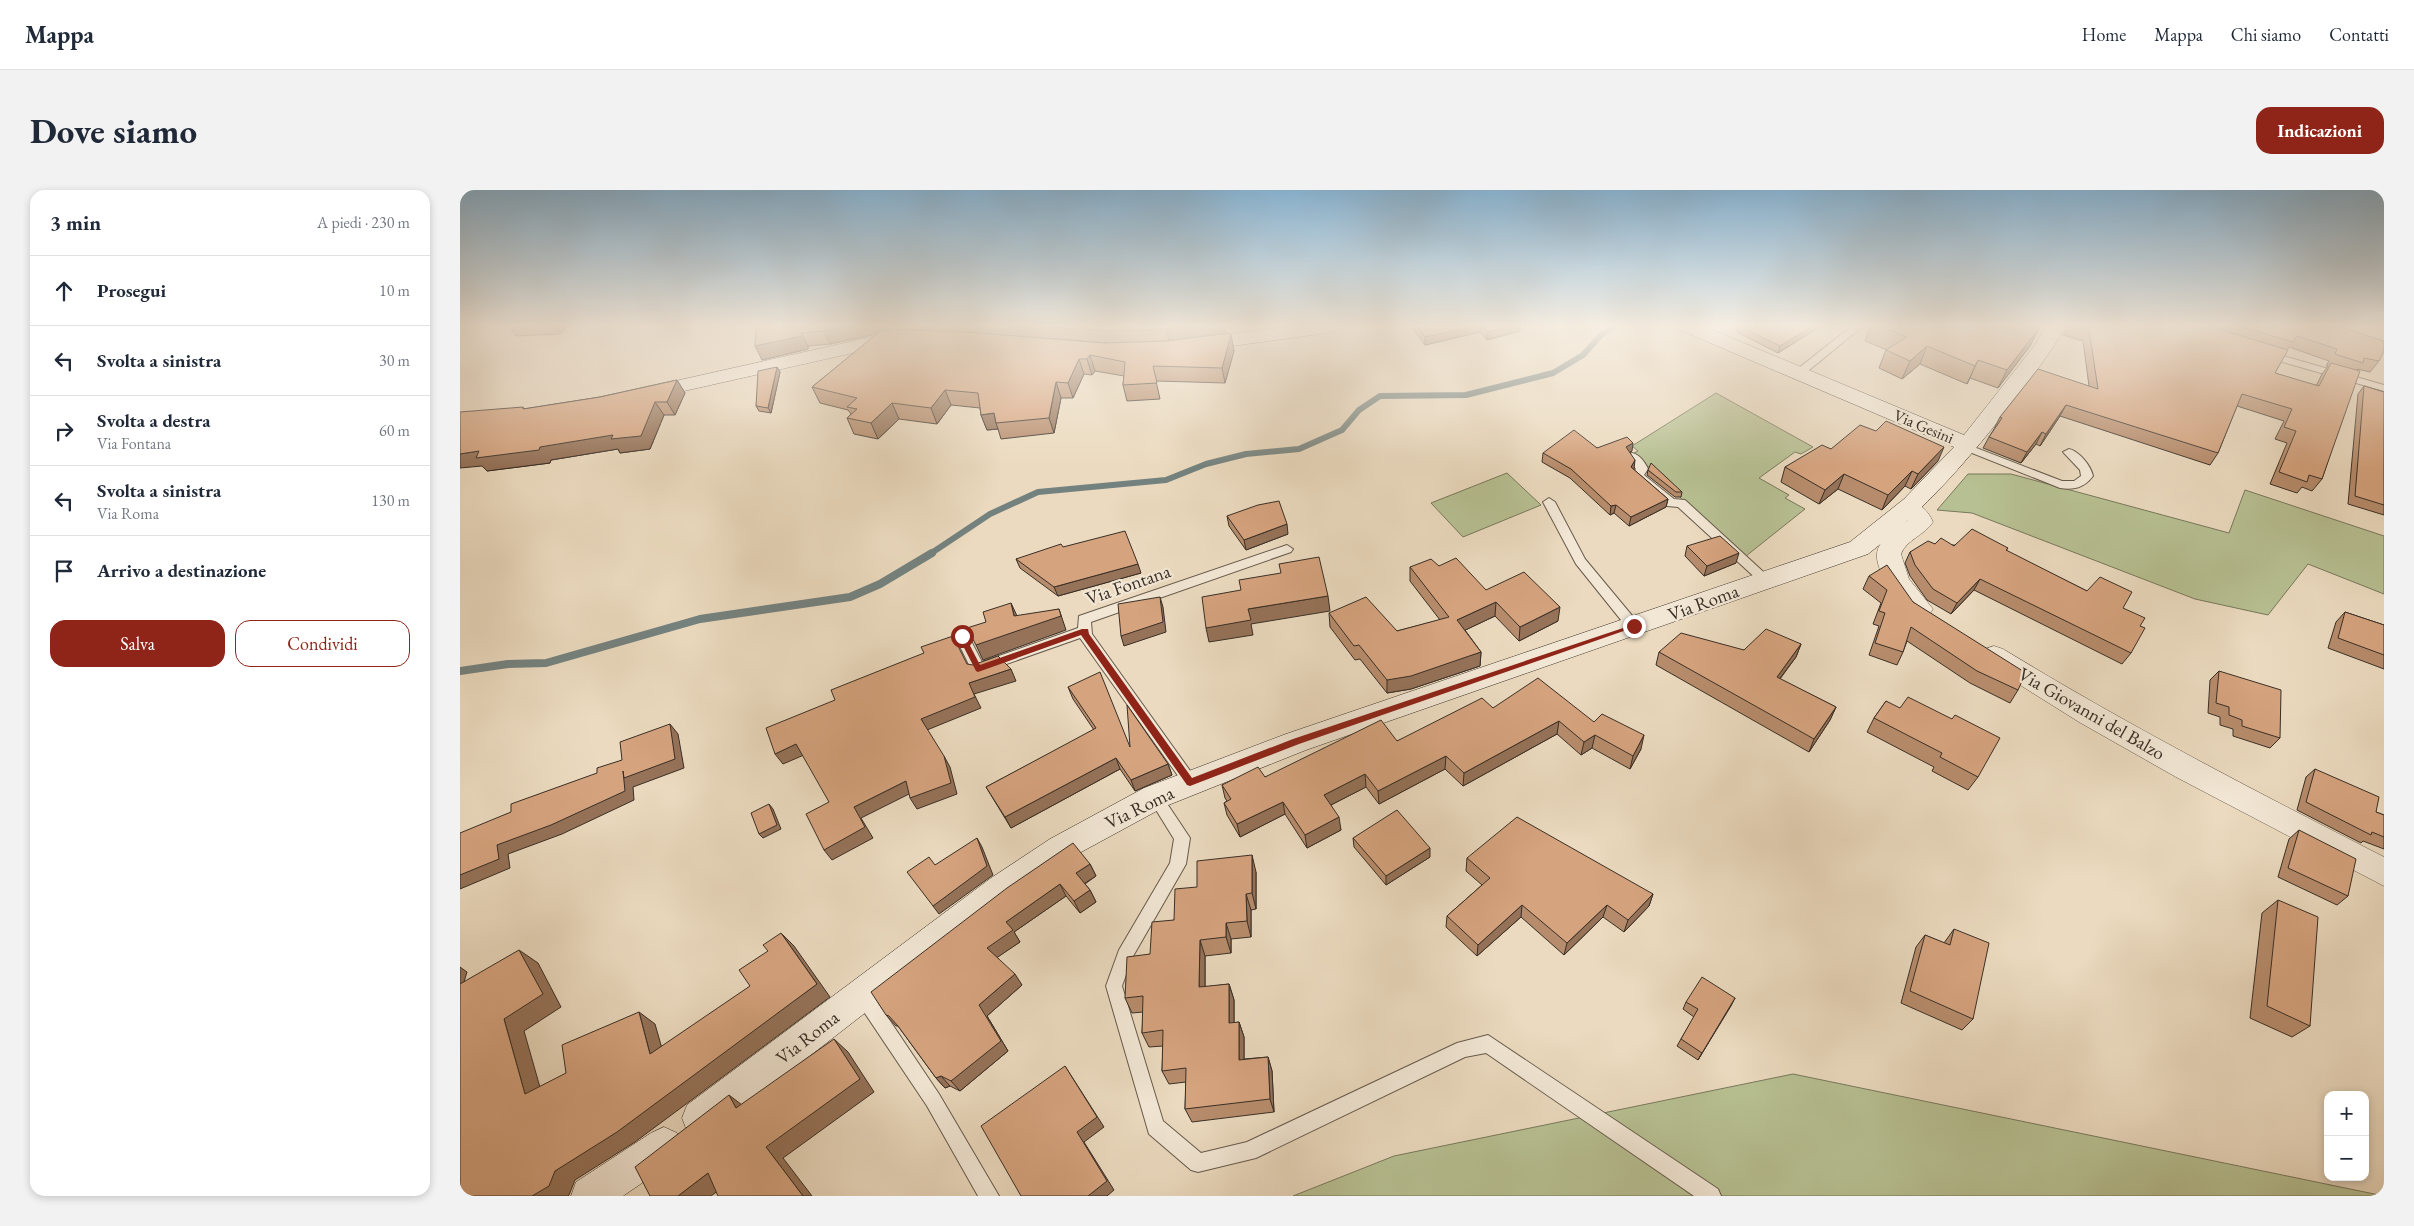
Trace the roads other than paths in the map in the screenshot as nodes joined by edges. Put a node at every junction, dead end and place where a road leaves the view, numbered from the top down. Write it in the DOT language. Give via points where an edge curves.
graph roads {
  1 [pos="739,373"];
  2 [pos="1799,373"];
  3 [pos="2024,373"];
  4 [pos="2332,373"];
  5 [pos="2384,388"];
  6 [pos="628,398"];
  7 [pos="1967,446"];
  8 [pos="2069,452"];
  9 [pos="1632,456"];
  10 [pos="1549,502"];
  11 [pos="1908,508"];
  12 [pos="1287,549"];
  13 [pos="1765,580"];
  14 [pos="1942,622"];
  15 [pos="1634,626"];
  16 [pos="1085,631"];
  17 [pos="962,636"];
  18 [pos="1974,643"];
  19 [pos="1190,782"];
  20 [pos="1156,797"];
  21 [pos="2384,872"];
  22 [pos="862,994"];
  23 [pos="590,1196"];
  24 [pos="989,1196"];
  25 [pos="1711,1196"];
  1 -- 6 [label="street"];
  2 -- 7 [label="street, Via Gesini"];
  3 -- 7 [label="street, Via Roma"];
  4 -- 5 [label="lane"];
  7 -- 8 [label="lane" via="2060,484 2076,486 2084,482 2086,469"];
  7 -- 11 [label="street, Via Roma" via="1948,470"];
  9 -- 13 [label="lane" via="1642,466 1637,475 1670,503 1681,503"];
  10 -- 15 [label="lane" via="1580,561"];
  11 -- 13 [label="street, Via Roma" via="1859,548"];
  11 -- 14 [label="street" via="1921,522 1890,549 1888,558 1904,594 1917,607"];
  12 -- 16 [label="lane, Via Fontana" via="1084,619"];
  13 -- 15 [label="street, Via Roma"];
  15 -- 19 [label="street, Via Roma" via="1296,742"];
  16 -- 17 [label="lane" via="978,669"];
  16 -- 19 [label="lane, Via Fontana"];
  18 -- 21 [label="street, Via Giovanni del Balzo" via="2050,691 2231,793"];
  19 -- 20 [label="street, Via Roma"];
  20 -- 22 [label="street, Via Roma" via="1061,848 1009,883"];
  20 -- 25 [label="lane" via="1182,838 1178,864 1125,955 1114,986 1156,1127 1198,1163 1249,1151 1463,1049 1488,1044"];
  22 -- 23 [label="street, Via Roma" via="649,1157"];
  22 -- 24 [label="lane" via="932,1100"];
}
